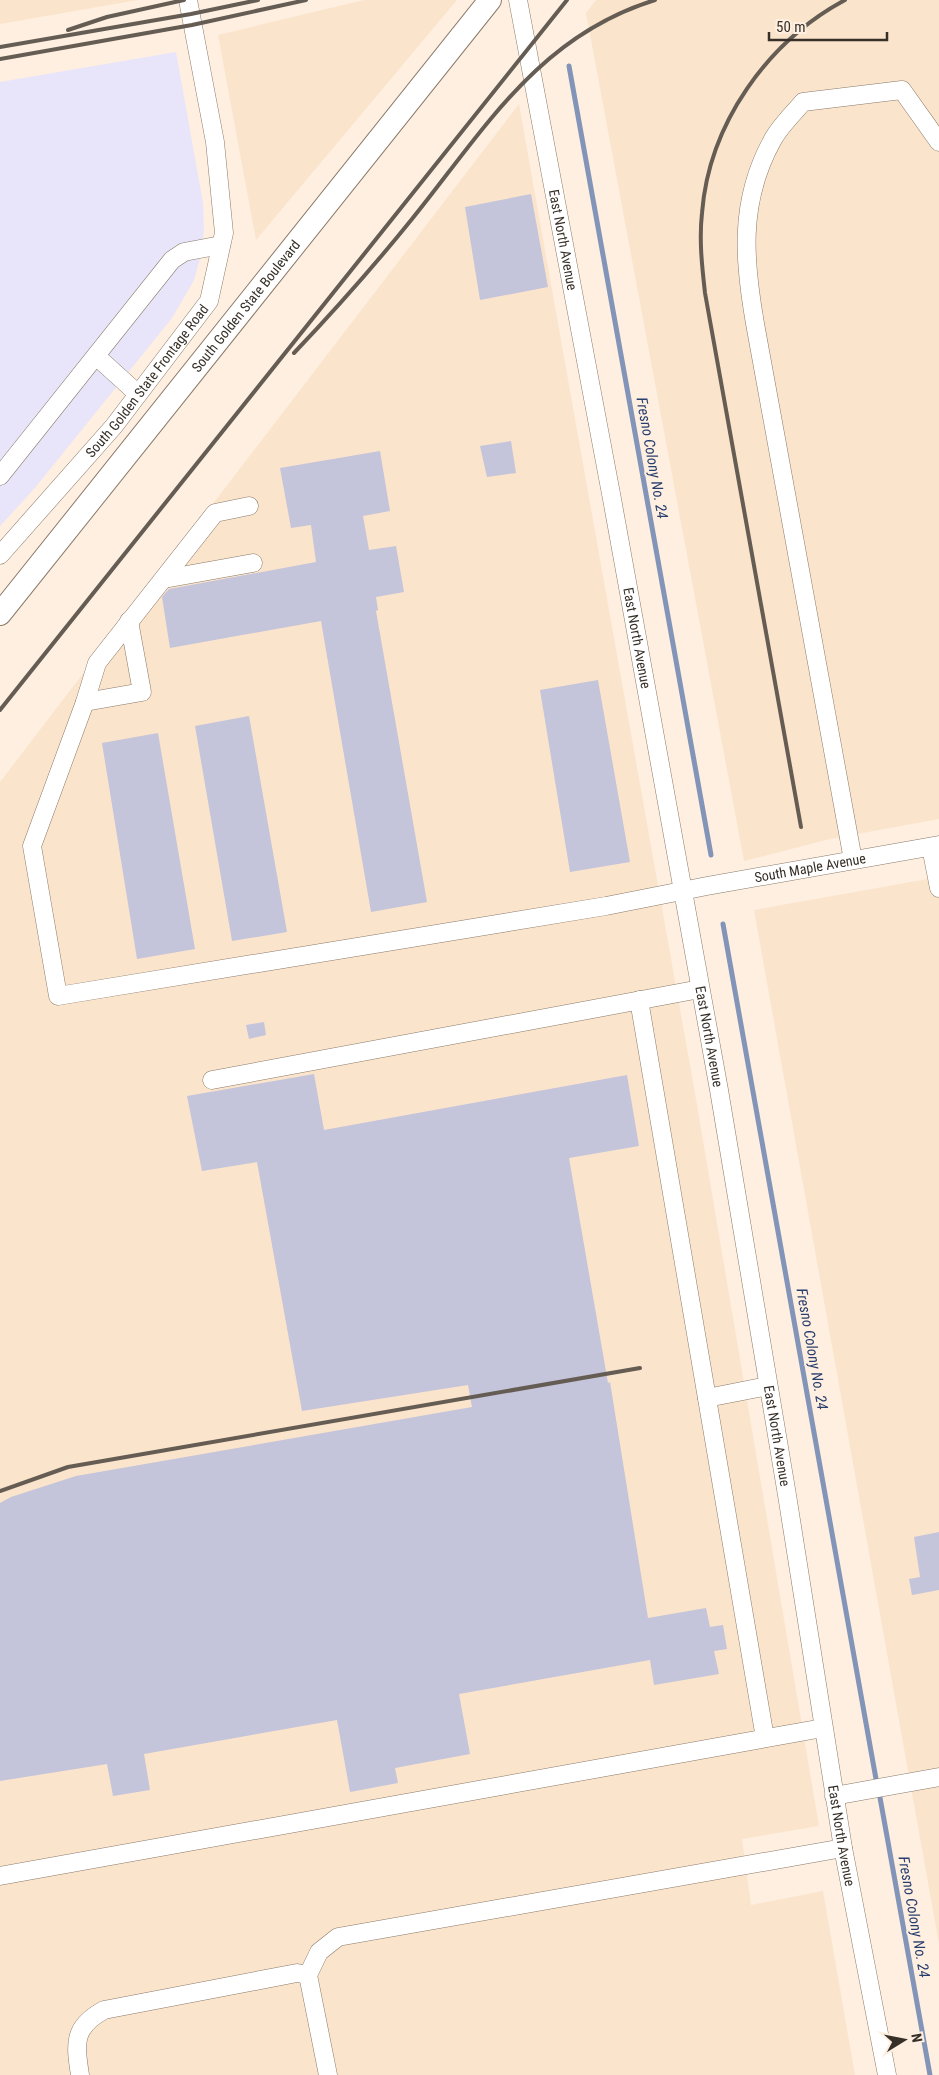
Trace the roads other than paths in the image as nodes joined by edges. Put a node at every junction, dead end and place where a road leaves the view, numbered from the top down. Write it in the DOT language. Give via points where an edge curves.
graph roads {
  1 [pos="188,0"];
  2 [pos="490,0"];
  3 [pos="518,0"];
  4 [pos="933,126"];
  5 [pos="939,142"];
  6 [pos="221,245"];
  7 [pos="96,356"];
  8 [pos="138,394"];
  9 [pos="0,476"];
  10 [pos="249,506"];
  11 [pos="0,555"];
  12 [pos="253,562"];
  13 [pos="164,579"];
  14 [pos="0,613"];
  15 [pos="129,621"];
  16 [pos="85,702"];
  17 [pos="935,846"];
  18 [pos="853,860"];
  19 [pos="939,888"];
  20 [pos="682,891"];
  21 [pos="700,989"];
  22 [pos="639,1000"];
  23 [pos="212,1080"];
  24 [pos="768,1386"];
  25 [pos="707,1398"];
  26 [pos="823,1728"];
  27 [pos="765,1738"];
  28 [pos="939,1777"];
  29 [pos="834,1796"];
  30 [pos="843,1848"];
  31 [pos="0,1876"];
  32 [pos="308,1975"];
  33 [pos="80,2075"];
  34 [pos="328,2075"];
  35 [pos="887,2075"];
  1 -- 6 [label="street, South Golden State Frontage Road" via="215,142 224,233"];
  2 -- 14 [label="main road, South Golden State Boulevard"];
  3 -- 20 [label="street, East North Avenue"];
  4 -- 5 [label="street"];
  4 -- 18 [label="street" via="902,90 803,102 772,140 752,188 745,245 748,286"];
  6 -- 7 [label="street" via="184,252 172,260"];
  6 -- 8 [label="street, South Golden State Frontage Road" via="209,301"];
  7 -- 8 [label="street"];
  7 -- 9 [label="street"];
  8 -- 11 [label="street, South Golden State Frontage Road" via="114,426"];
  10 -- 13 [label="street" via="214,513"];
  12 -- 13 [label="street"];
  13 -- 15 [label="street"];
  15 -- 16 [label="street" via="97,663"];
  15 -- 16 [label="street" via="142,692"];
  16 -- 20 [label="street, South Maple Avenue" via="32,846 58,996"];
  17 -- 18 [label="street, South Maple Avenue"];
  17 -- 19 [label="street"];
  18 -- 20 [label="street, South Maple Avenue"];
  20 -- 21 [label="street, East North Avenue"];
  21 -- 22 [label="street"];
  21 -- 24 [label="street, East North Avenue"];
  22 -- 23 [label="street"];
  22 -- 25 [label="street"];
  24 -- 25 [label="street"];
  24 -- 26 [label="street, East North Avenue"];
  25 -- 27 [label="street"];
  26 -- 27 [label="street"];
  26 -- 29 [label="street, East North Avenue"];
  27 -- 31 [label="street"];
  28 -- 29 [label="street"];
  29 -- 30 [label="street, East North Avenue"];
  30 -- 32 [label="street" via="338,1937 319,1952"];
  30 -- 35 [label="street, East North Avenue"];
  32 -- 33 [label="street" via="297,1973 104,2010 82,2026 78,2036 76,2051"];
  32 -- 34 [label="street"];
}
